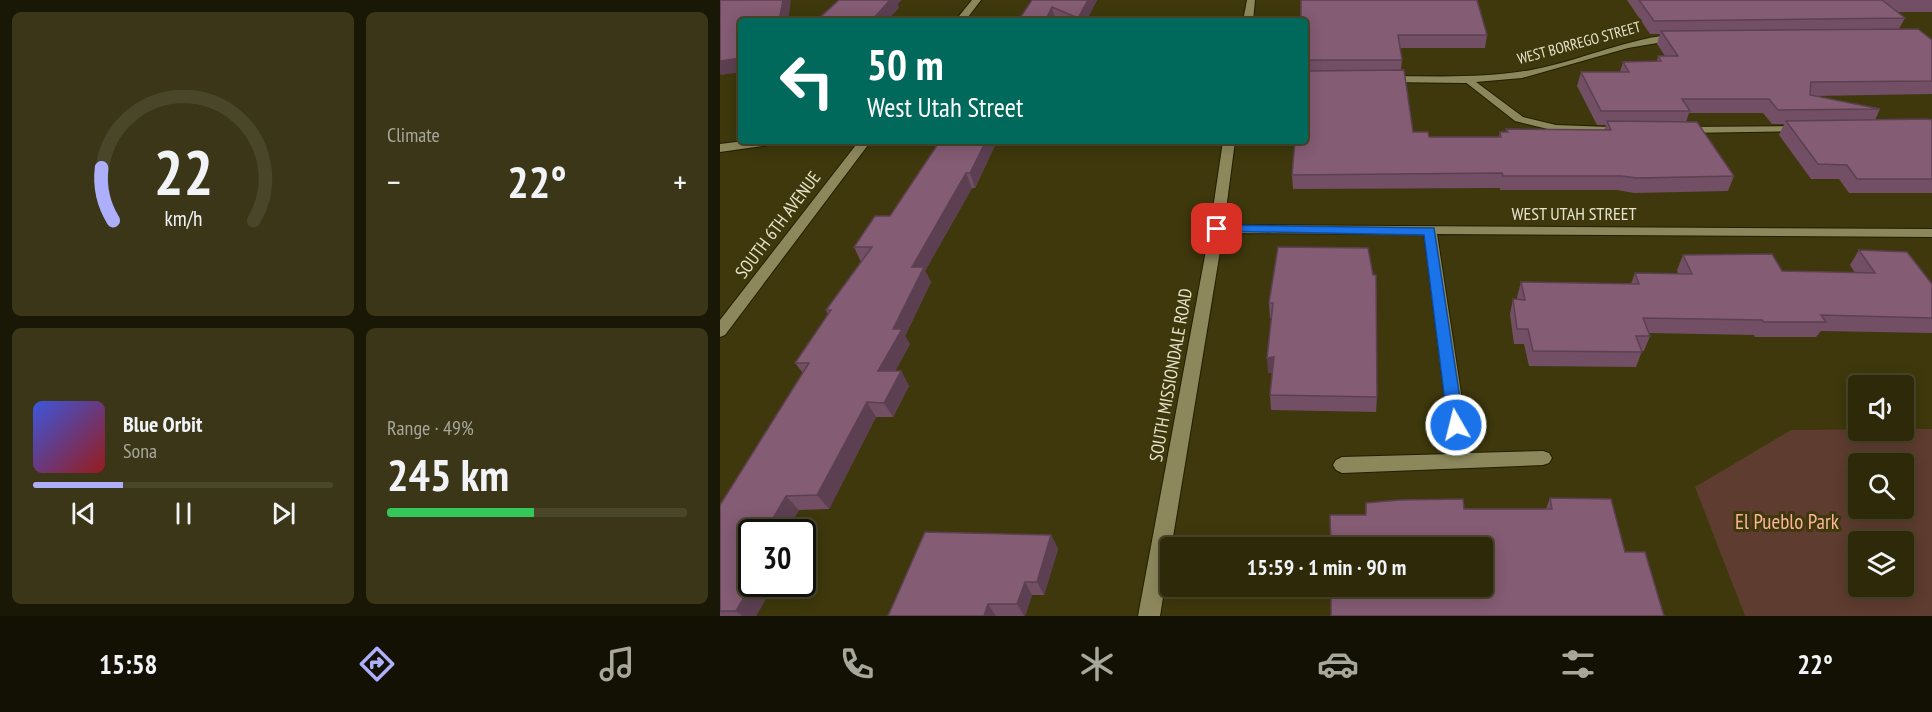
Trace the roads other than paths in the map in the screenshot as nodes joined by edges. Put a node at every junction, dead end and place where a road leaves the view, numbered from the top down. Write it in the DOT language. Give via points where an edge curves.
graph roads {
  1 [pos="976,0"];
  2 [pos="1251,0"];
  3 [pos="962,18"];
  4 [pos="1248,18"];
  5 [pos="1688,37"];
  6 [pos="1372,79"];
  7 [pos="1468,79"];
  8 [pos="1808,129"];
  9 [pos="1622,130"];
  10 [pos="1669,130"];
  11 [pos="748,144"];
  12 [pos="863,144"];
  13 [pos="1229,144"];
  14 [pos="720,148"];
  15 [pos="1217,229"];
  16 [pos="1430,231"];
  17 [pos="1932,233"];
  18 [pos="720,331"];
  19 [pos="1543,459"];
  20 [pos="1462,461"];
  21 [pos="1342,465"];
  22 [pos="1149,616"];
  1 -- 3 [label="street"];
  2 -- 4 [label="street"];
  5 -- 7 [label="street, WEST BORREGO STREET" via="1645,39 1540,71"];
  6 -- 7 [label="street, WEST BORREGO STREET"];
  7 -- 9 [label="street" via="1519,119 1556,128"];
  8 -- 10 [label="street"];
  11 -- 14 [label="street"];
  12 -- 18 [label="street, SOUTH 6TH AVENUE"];
  13 -- 15 [label="street, SOUTH MISSIONDALE ROAD"];
  15 -- 16 [label="street, WEST UTAH STREET"];
  15 -- 22 [label="street, SOUTH MISSIONDALE ROAD"];
  16 -- 17 [label="street, WEST UTAH STREET"];
  16 -- 20 [label="street"];
  19 -- 20 [label="street"];
  20 -- 21 [label="street"];
}
